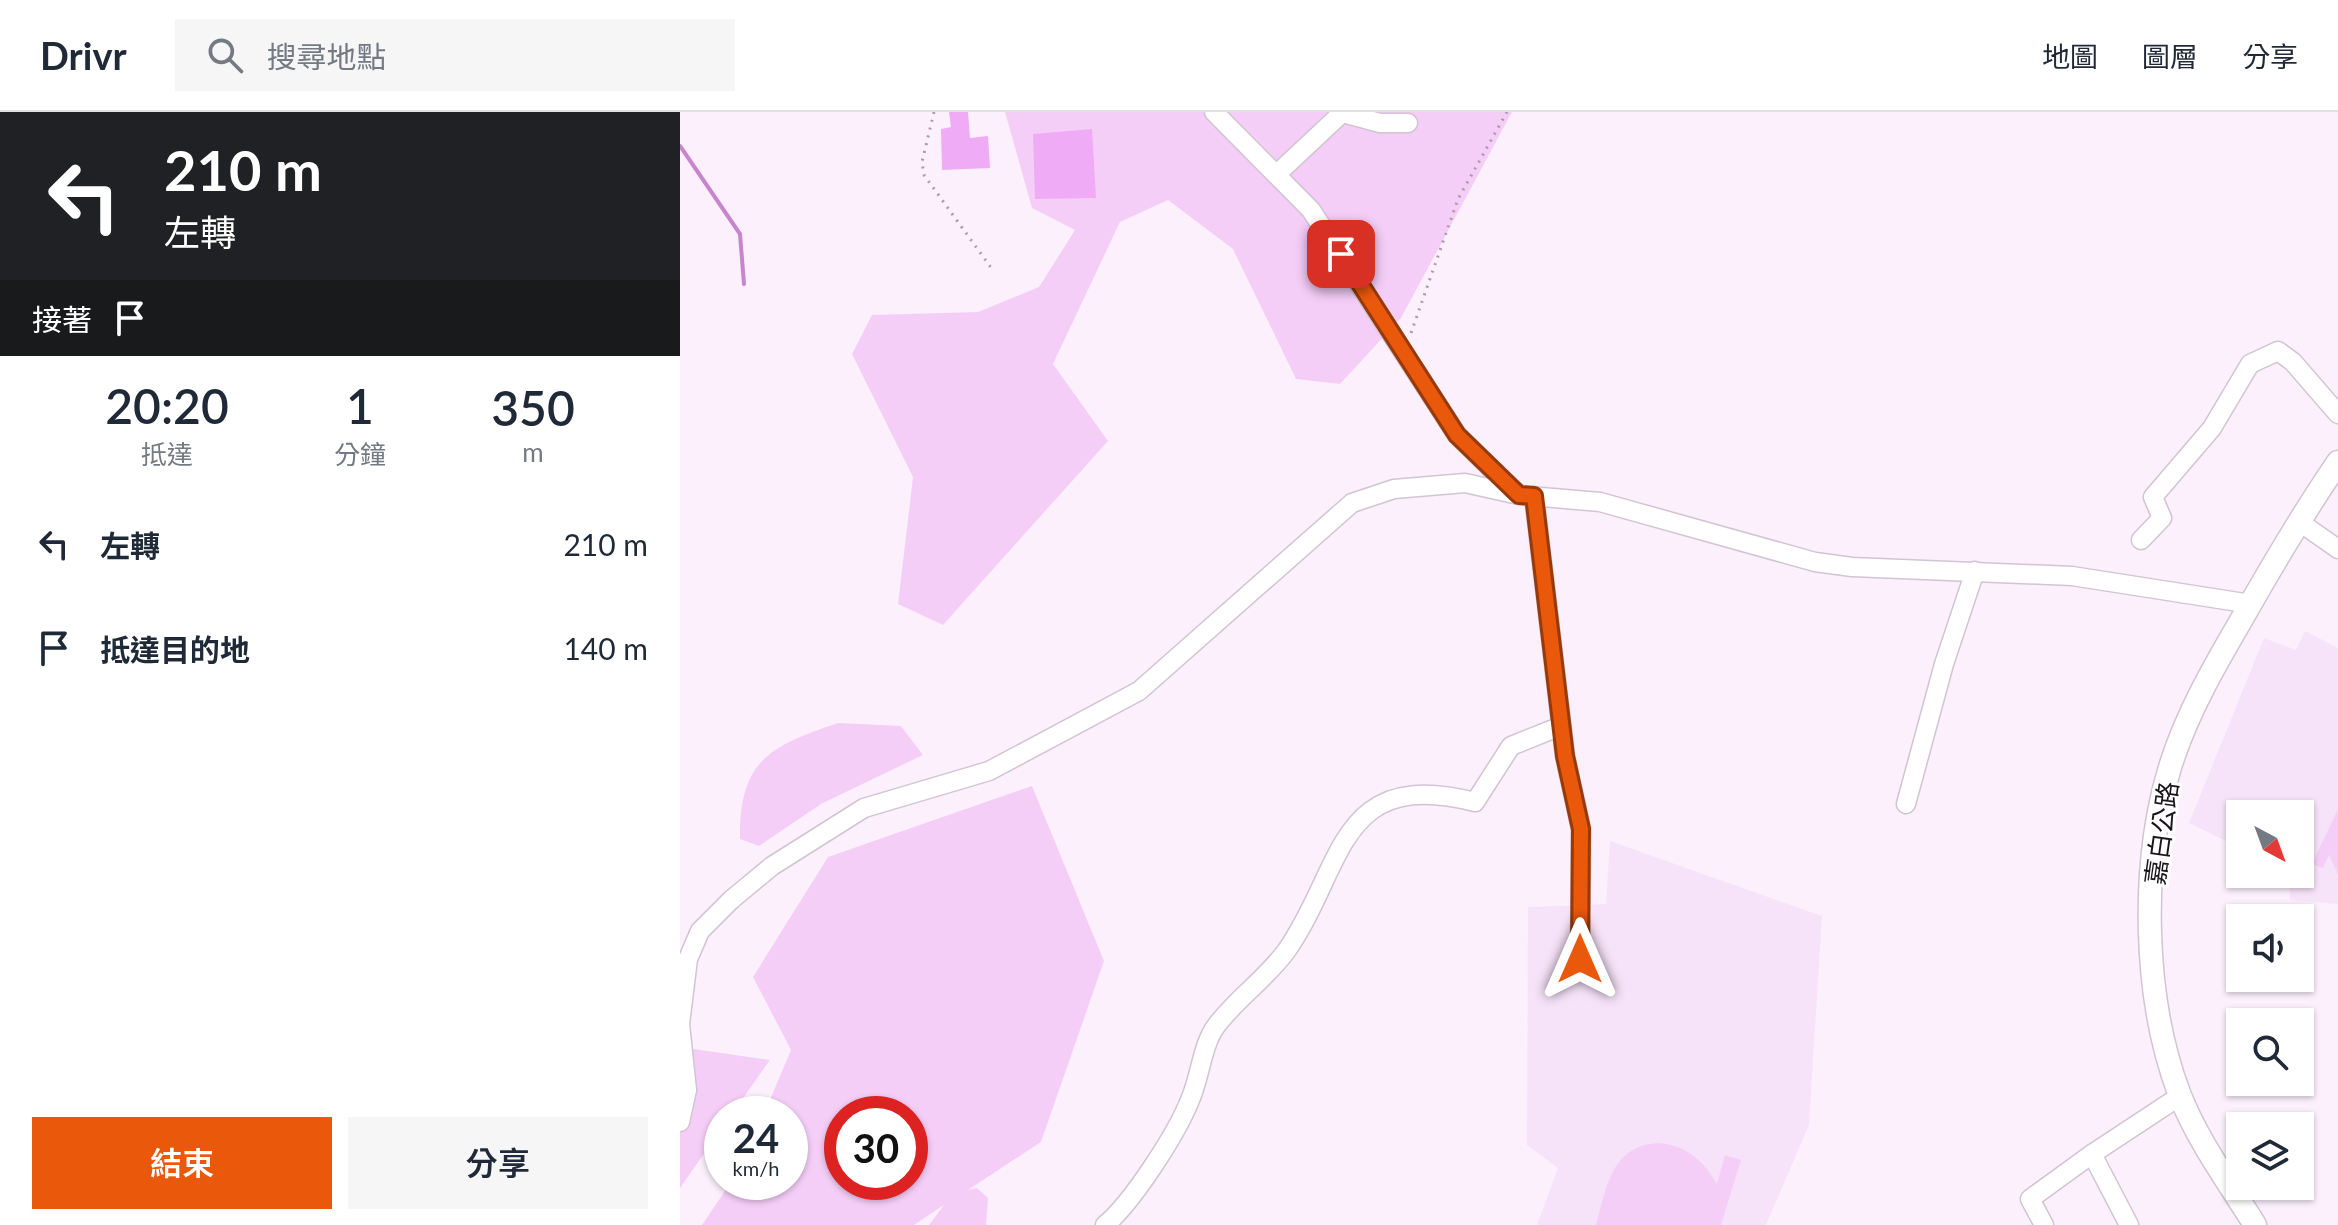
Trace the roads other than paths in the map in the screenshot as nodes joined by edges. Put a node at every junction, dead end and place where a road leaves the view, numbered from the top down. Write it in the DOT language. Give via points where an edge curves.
graph roads {
  1 [pos="1214,112"];
  2 [pos="1343,113"];
  3 [pos="1408,123"];
  4 [pos="1278,173"];
  5 [pos="2338,414"];
  6 [pos="2338,462"];
  7 [pos="1526,496"];
  8 [pos="2298,521"];
  9 [pos="2141,540"];
  10 [pos="2338,549"];
  11 [pos="1975,571"];
  12 [pos="2251,604"];
  13 [pos="1561,726"];
  14 [pos="1906,804"];
  15 [pos="1580,959"];
  16 [pos="680,1024"];
  17 [pos="2180,1096"];
  18 [pos="680,1122"];
  19 [pos="2092,1154"];
  20 [pos="1105,1225"];
  21 [pos="2044,1225"];
  22 [pos="2129,1225"];
  23 [pos="2255,1225"];
  1 -- 4 [label="street"];
  2 -- 3 [label="street" via="1380,123"];
  2 -- 4 [label="street"];
  4 -- 7 [label="street" via="1311,210 1457,435"];
  5 -- 9 [label="street" via="2278,351 2250,364 2212,428 2153,497 2162,518"];
  6 -- 8 [label="main road, 嘉白公路"];
  7 -- 11 [label="street" via="1600,502 1815,562"];
  7 -- 13 [label="street"];
  7 -- 16 [label="street" via="1465,483 1394,489 1352,503 1139,691 989,771 864,808 772,866 700,931 688,959"];
  8 -- 10 [label="street"];
  8 -- 12 [label="main road, 嘉白公路"];
  11 -- 12 [label="street" via="2072,576"];
  11 -- 14 [label="street"];
  12 -- 17 [label="main road, 嘉白公路" via="2199,693 2171,765 2160,812 2153,873 2154,997"];
  13 -- 15 [label="street" via="1581,829"];
  13 -- 20 [label="street" via="1511,746 1475,802 1442,793 1409,793 1352,827 1286,951 1215,1028 1174,1133"];
  16 -- 18 [label="street" via="687,1090"];
  17 -- 19 [label="street"];
  17 -- 23 [label="main road, 嘉白公路"];
  19 -- 21 [label="street" via="2030,1199"];
  19 -- 22 [label="street"];
}
